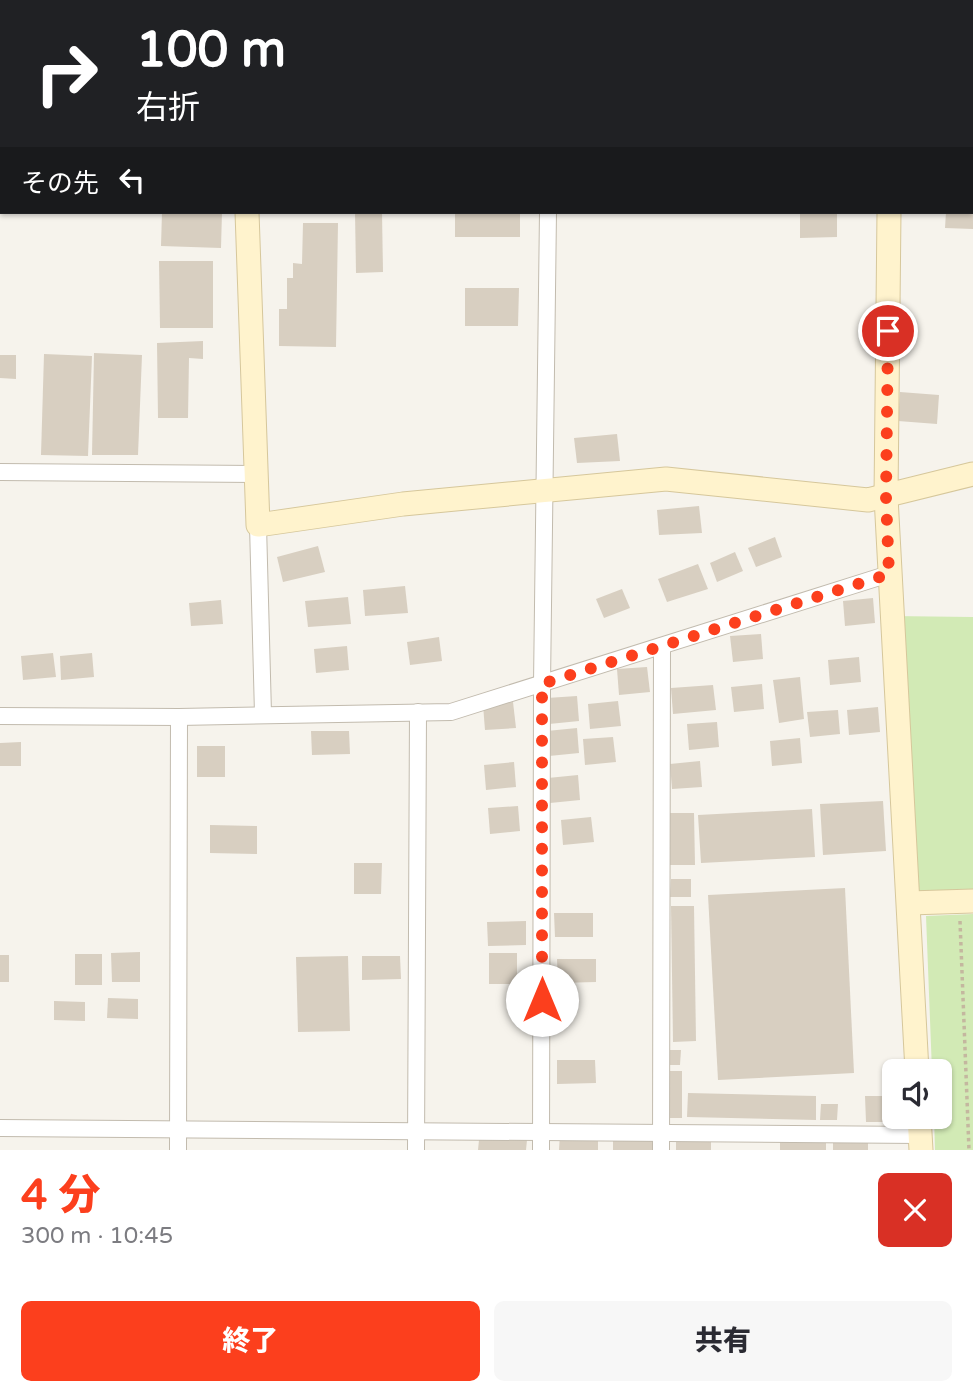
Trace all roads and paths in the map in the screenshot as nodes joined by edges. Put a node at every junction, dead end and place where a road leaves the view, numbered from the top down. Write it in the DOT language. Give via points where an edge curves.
graph roads {
  1 [pos="247,214"];
  2 [pos="548,214"];
  3 [pos="889,214"];
  4 [pos="0,472"];
  5 [pos="256,474"];
  6 [pos="973,474"];
  7 [pos="544,491"];
  8 [pos="886,497"];
  9 [pos="258,525"];
  10 [pos="889,574"];
  11 [pos="662,646"];
  12 [pos="542,684"];
  13 [pos="418,712"];
  14 [pos="263,714"];
  15 [pos="0,716"];
  16 [pos="179,717"];
  17 [pos="966,901"];
  18 [pos="909,903"];
  19 [pos="916,1059"];
  20 [pos="0,1128"];
  21 [pos="179,1129"];
  22 [pos="416,1131"];
  23 [pos="660,1131"];
  24 [pos="541,1132"];
  25 [pos="920,1134"];
  26 [pos="178,1150"];
  27 [pos="416,1150"];
  28 [pos="541,1150"];
  29 [pos="661,1150"];
  30 [pos="969,1150"];
  1 -- 5 [label="street"];
  2 -- 7 [label="street"];
  3 -- 8 [label="street"];
  4 -- 5 [label="street"];
  5 -- 9 [label="street"];
  6 -- 8 [label="street"];
  7 -- 8 [label="street" via="666,479 868,500"];
  7 -- 9 [label="street" via="403,504"];
  7 -- 12 [label="street"];
  8 -- 10 [label="street"];
  9 -- 14 [label="street"];
  10 -- 11 [label="street"];
  10 -- 18 [label="street"];
  11 -- 12 [label="street"];
  11 -- 23 [label="street"];
  12 -- 13 [label="street" via="451,712"];
  12 -- 24 [label="street"];
  13 -- 14 [label="street"];
  13 -- 22 [label="street"];
  14 -- 16 [label="street"];
  15 -- 16 [label="street"];
  16 -- 21 [label="street"];
  17 -- 18 [label="street"];
  17 -- 30 [label="path"];
  18 -- 19 [label="street"];
  20 -- 21 [label="street"];
  21 -- 22 [label="street"];
  21 -- 26 [label="street"];
  22 -- 24 [label="street"];
  22 -- 27 [label="street"];
  23 -- 24 [label="street"];
  23 -- 25 [label="street"];
  23 -- 29 [label="street"];
  24 -- 28 [label="street"];
}
